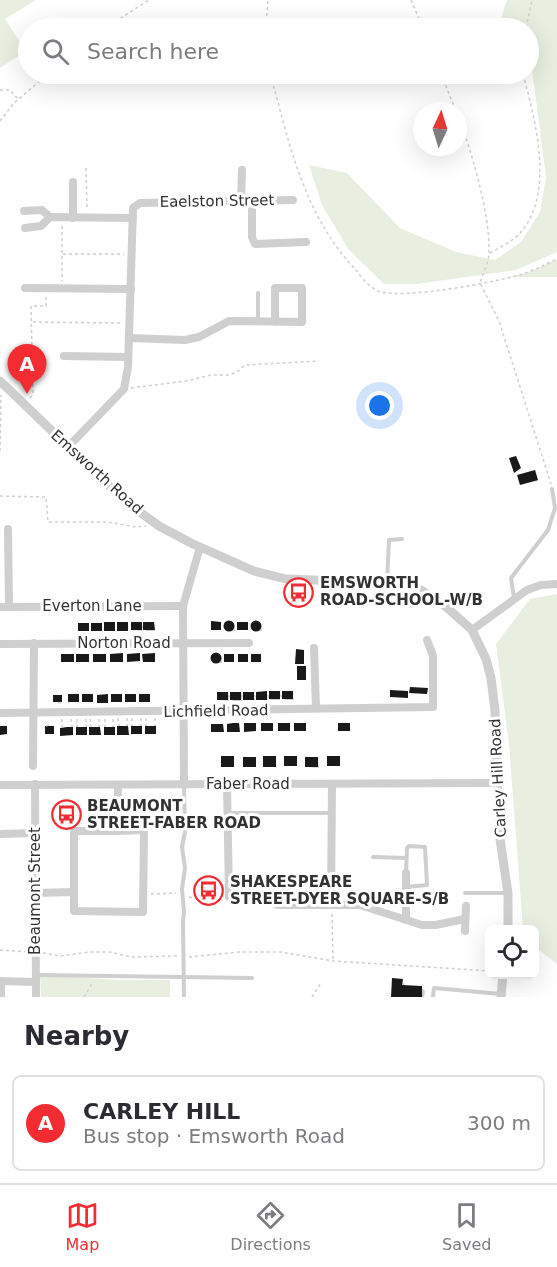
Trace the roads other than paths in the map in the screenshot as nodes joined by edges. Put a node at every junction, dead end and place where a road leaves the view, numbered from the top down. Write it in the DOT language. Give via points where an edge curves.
graph roads {
  1 [pos="242,170"];
  2 [pos="73,182"];
  3 [pos="293,200"];
  4 [pos="241,201"];
  5 [pos="252,201"];
  6 [pos="24,211"];
  7 [pos="50,217"];
  8 [pos="73,218"];
  9 [pos="133,218"];
  10 [pos="25,228"];
  11 [pos="306,242"];
  12 [pos="25,288"];
  13 [pos="130,289"];
  14 [pos="258,293"];
  15 [pos="258,321"];
  16 [pos="274,322"];
  17 [pos="129,338"];
  18 [pos="64,356"];
  19 [pos="129,357"];
  20 [pos="1,381"];
  21 [pos="68,447"];
  22 [pos="552,489"];
  23 [pos="8,530"];
  24 [pos="402,540"];
  25 [pos="200,548"];
  26 [pos="387,582"];
  27 [pos="557,584"];
  28 [pos="514,599"];
  29 [pos="183,606"];
  30 [pos="4,607"];
  31 [pos="472,630"];
  32 [pos="427,640"];
  33 [pos="183,642"];
  34 [pos="34,643"];
  35 [pos="249,643"];
  36 [pos="0,644"];
  37 [pos="314,648"];
  38 [pos="316,708"];
  39 [pos="183,711"];
  40 [pos="0,713"];
  41 [pos="33,713"];
  42 [pos="33,766"];
  43 [pos="496,783"];
  44 [pos="35,784"];
  45 [pos="184,784"];
  46 [pos="227,784"];
  47 [pos="332,784"];
  48 [pos="0,785"];
  49 [pos="117,785"];
  50 [pos="228,813"];
  51 [pos="333,813"];
  52 [pos="117,831"];
  53 [pos="35,833"];
  54 [pos="0,834"];
  55 [pos="373,857"];
  56 [pos="406,858"];
  57 [pos="406,873"];
  58 [pos="406,887"];
  59 [pos="75,892"];
  60 [pos="35,893"];
  61 [pos="465,893"];
  62 [pos="508,893"];
  63 [pos="331,904"];
  64 [pos="466,906"];
  65 [pos="465,919"];
  66 [pos="406,920"];
  67 [pos="508,925"];
  68 [pos="465,931"];
  69 [pos="183,977"];
  70 [pos="36,978"];
  71 [pos="252,978"];
  72 [pos="503,979"];
  73 [pos="0,981"];
  74 [pos="501,995"];
  75 [pos="1,997"];
  76 [pos="36,997"];
  77 [pos="184,997"];
  78 [pos="433,997"];
  1 -- 4 [label="street"];
  2 -- 8 [label="street"];
  3 -- 5 [label="street, Eaelston Street"];
  4 -- 5 [label="street, Eaelston Street"];
  4 -- 9 [label="street, Eaelston Street" via="140,203 133,208"];
  5 -- 11 [label="street" via="255,244"];
  6 -- 7 [label="street" via="42,210"];
  7 -- 8 [label="street"];
  7 -- 10 [label="street" via="41,226"];
  8 -- 9 [label="street"];
  9 -- 13 [label="street"];
  12 -- 13 [label="street"];
  13 -- 17 [label="street"];
  14 -- 15 [label="lane"];
  15 -- 16 [label="street"];
  15 -- 17 [label="street" via="230,321 199,338 185,340"];
  16 -- 16 [label="street" via="302,322 303,288 275,288"];
  17 -- 19 [label="street"];
  18 -- 19 [label="street"];
  19 -- 21 [label="street" via="124,389"];
  20 -- 21 [label="street, Emsworth Road"];
  21 -- 25 [label="street, Emsworth Road" via="126,502"];
  22 -- 28 [label="lane" via="555,508 548,530 511,578"];
  23 -- 30 [label="street"];
  24 -- 26 [label="lane" via="389,540"];
  25 -- 26 [label="street, Emsworth Road" via="254,571 286,579"];
  25 -- 29 [label="street"];
  26 -- 31 [label="street, Emsworth Road" via="421,590"];
  27 -- 28 [label="street" via="541,585"];
  28 -- 31 [label="street"];
  29 -- 30 [label="street, Everton Lane"];
  29 -- 33 [label="street"];
  31 -- 43 [label="street, Carley Hill Road" via="491,678"];
  32 -- 38 [label="street, Lichfield Road" via="433,656 433,707"];
  33 -- 34 [label="street, Norton Road"];
  33 -- 35 [label="street, Norton Road"];
  33 -- 39 [label="street"];
  34 -- 36 [label="street, Norton Road"];
  34 -- 41 [label="street"];
  37 -- 38 [label="street"];
  38 -- 39 [label="street, Lichfield Road"];
  39 -- 41 [label="street, Lichfield Road"];
  39 -- 45 [label="street"];
  40 -- 41 [label="street, Lichfield Road"];
  41 -- 42 [label="street"];
  43 -- 47 [label="street, Faber Road"];
  43 -- 62 [label="street, Carley Hill Road"];
  44 -- 48 [label="street, Faber Road"];
  44 -- 49 [label="street, Faber Road"];
  44 -- 53 [label="street, Beaumont Street"];
  45 -- 46 [label="street, Faber Road"];
  45 -- 49 [label="street, Faber Road"];
  45 -- 69 [label="lane"];
  46 -- 47 [label="street, Faber Road"];
  46 -- 50 [label="street"];
  47 -- 51 [label="street"];
  49 -- 52 [label="street"];
  50 -- 51 [label="lane"];
  50 -- 63 [label="street" via="229,897 263,899 278,905"];
  51 -- 63 [label="street"];
  52 -- 59 [label="street" via="74,831"];
  52 -- 59 [label="street" via="144,830 143,912 74,911"];
  53 -- 54 [label="street"];
  53 -- 60 [label="street, Beaumont Street"];
  55 -- 56 [label="lane"];
  56 -- 57 [label="lane"];
  56 -- 58 [label="lane" via="409,846 423,846 426,850 427,885"];
  57 -- 58 [label="street"];
  58 -- 66 [label="street"];
  59 -- 60 [label="street"];
  60 -- 70 [label="street, Beaumont Street"];
  61 -- 62 [label="lane"];
  62 -- 67 [label="street, Carley Hill Road"];
  63 -- 66 [label="street" via="360,905"];
  64 -- 65 [label="street"];
  65 -- 66 [label="street" via="435,925"];
  65 -- 68 [label="street"];
  69 -- 70 [label="lane"];
  69 -- 71 [label="lane"];
  69 -- 77 [label="lane"];
  70 -- 73 [label="street"];
  70 -- 76 [label="street, Beaumont Street"];
  72 -- 74 [label="street"];
  73 -- 75 [label="street"];
  74 -- 78 [label="lane" via="434,988"];
}
